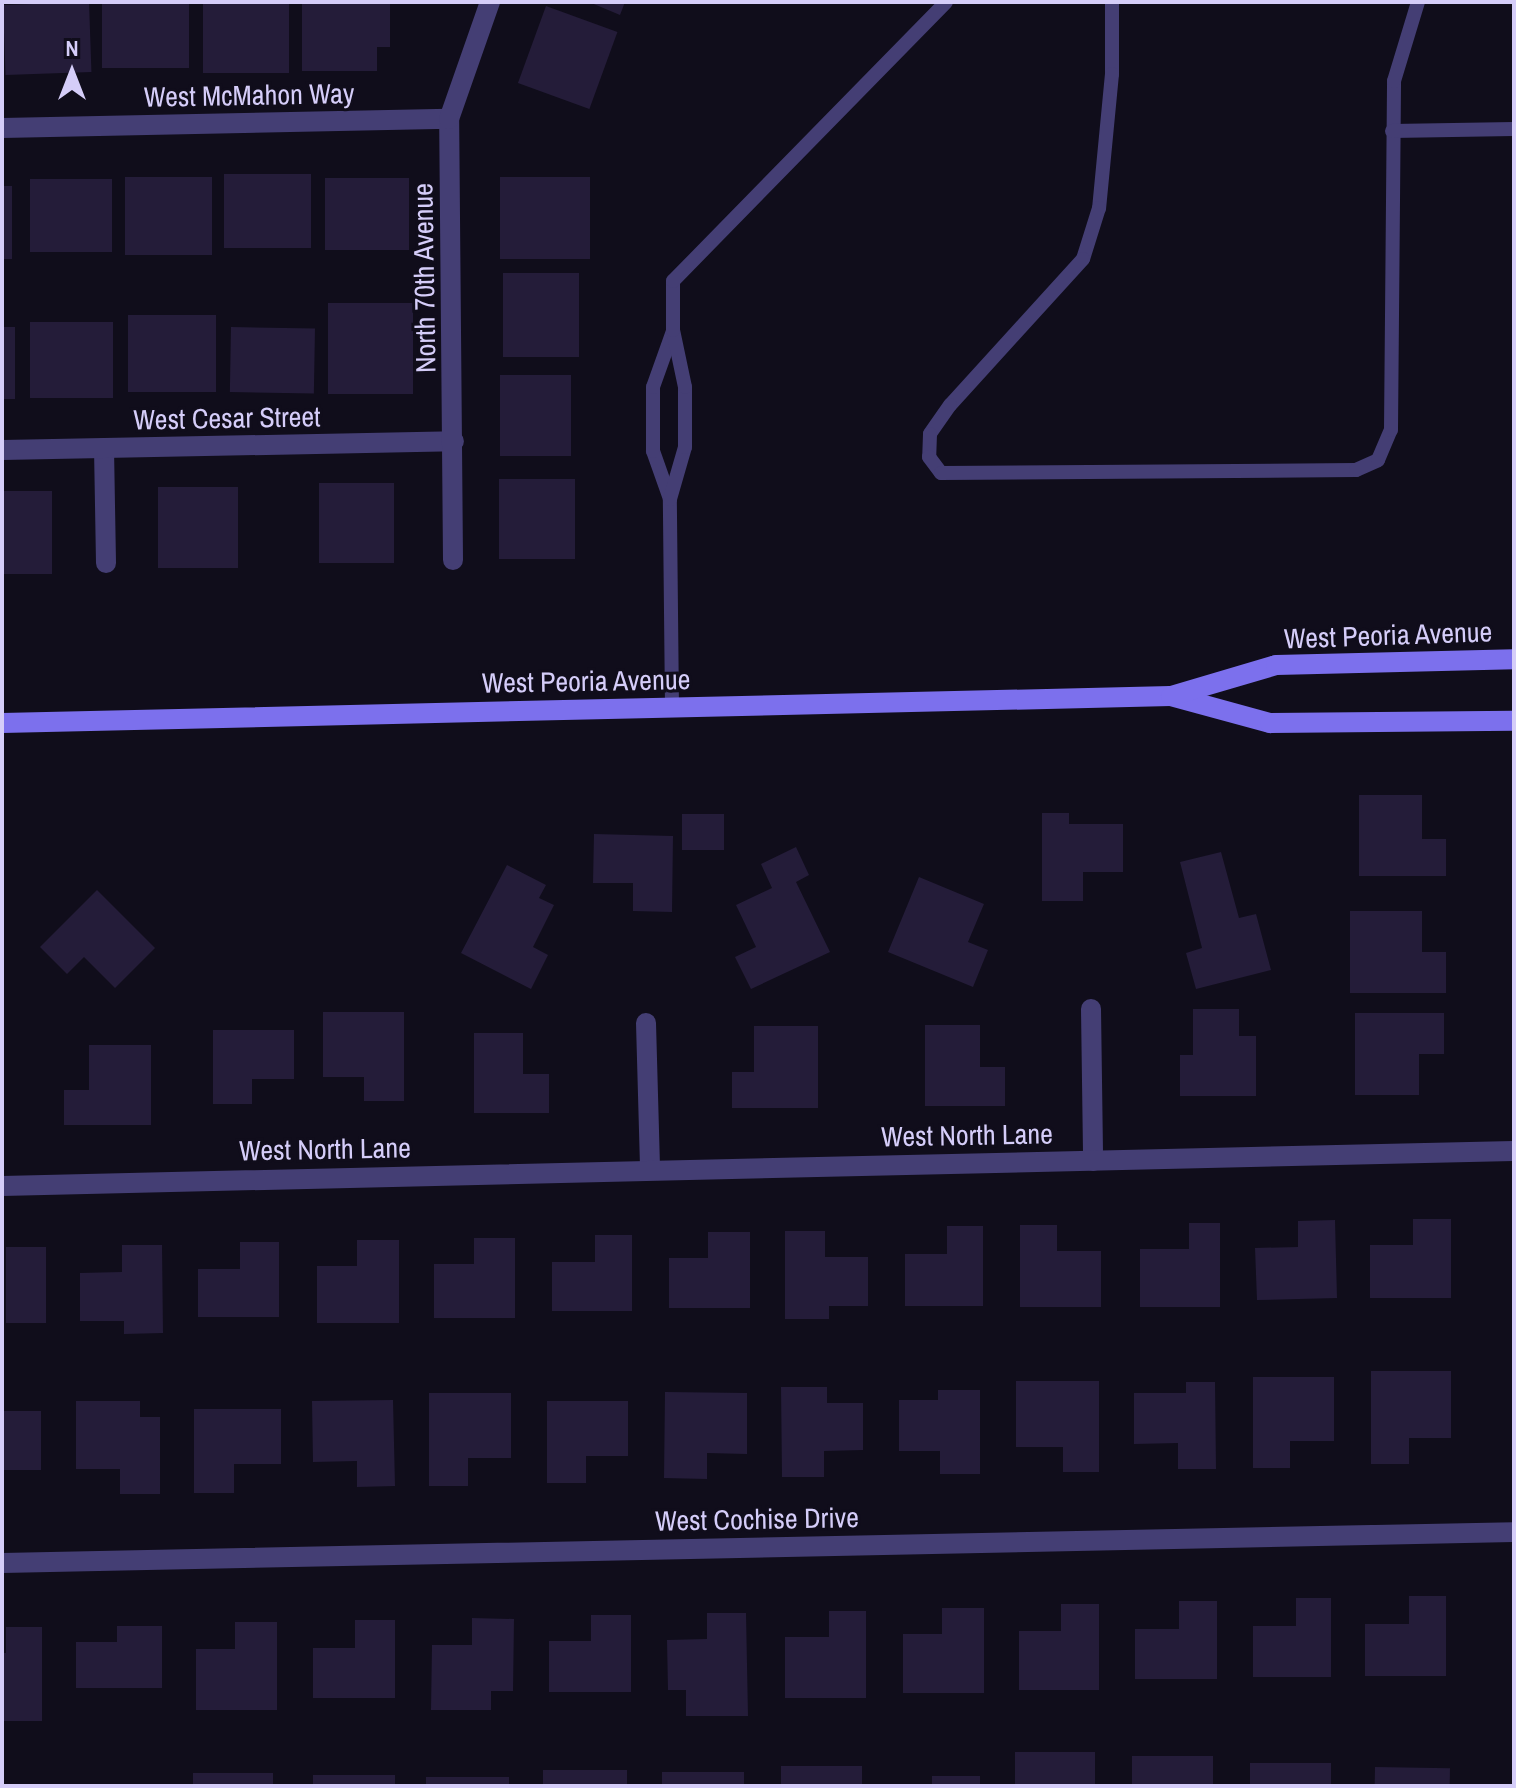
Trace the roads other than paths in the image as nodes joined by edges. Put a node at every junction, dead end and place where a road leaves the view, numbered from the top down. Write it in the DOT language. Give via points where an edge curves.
graph roads {
  1 [pos="490,2"];
  2 [pos="946,2"];
  3 [pos="1112,2"];
  4 [pos="1418,2"];
  5 [pos="449,119"];
  6 [pos="2,128"];
  7 [pos="1514,129"];
  8 [pos="1392,131"];
  9 [pos="673,330"];
  10 [pos="454,441"];
  11 [pos="104,448"];
  12 [pos="2,450"];
  13 [pos="670,499"];
  14 [pos="453,560"];
  15 [pos="106,563"];
  16 [pos="1514,659"];
  17 [pos="1171,696"];
  18 [pos="672,707"];
  19 [pos="1514,721"];
  20 [pos="2,723"];
  21 [pos="1091,1009"];
  22 [pos="646,1023"];
  23 [pos="1514,1151"];
  24 [pos="1093,1161"];
  25 [pos="650,1170"];
  26 [pos="2,1186"];
  27 [pos="1514,1532"];
  28 [pos="2,1563"];
  1 -- 5 [label="street, North 70th Avenue"];
  2 -- 9 [label="lane" via="673,281"];
  3 -- 8 [label="lane" via="1112,74 1099,208 1083,259 950,405 930,434 929,457 941,473 1356,470 1378,460 1391,430"];
  4 -- 8 [label="lane" via="1394,81"];
  5 -- 6 [label="street, West McMahon Way"];
  5 -- 10 [label="street, North 70th Avenue"];
  7 -- 8 [label="lane"];
  9 -- 13 [label="lane" via="685,387 685,447"];
  9 -- 13 [label="lane" via="653,387 653,451"];
  10 -- 11 [label="street, West Cesar Street"];
  10 -- 14 [label="street, North 70th Avenue"];
  11 -- 12 [label="street, West Cesar Street"];
  11 -- 15 [label="street"];
  13 -- 18 [label="lane"];
  16 -- 17 [label="main road, West Peoria Avenue" via="1276,665"];
  17 -- 18 [label="main road, West Peoria Avenue"];
  17 -- 19 [label="main road, West Peoria Avenue" via="1270,723"];
  18 -- 20 [label="main road, West Peoria Avenue"];
  21 -- 24 [label="street, West North Lane"];
  22 -- 25 [label="street"];
  23 -- 24 [label="street, West North Lane"];
  24 -- 25 [label="street, West North Lane"];
  25 -- 26 [label="street, West North Lane"];
  27 -- 28 [label="street, West Cochise Drive"];
}
